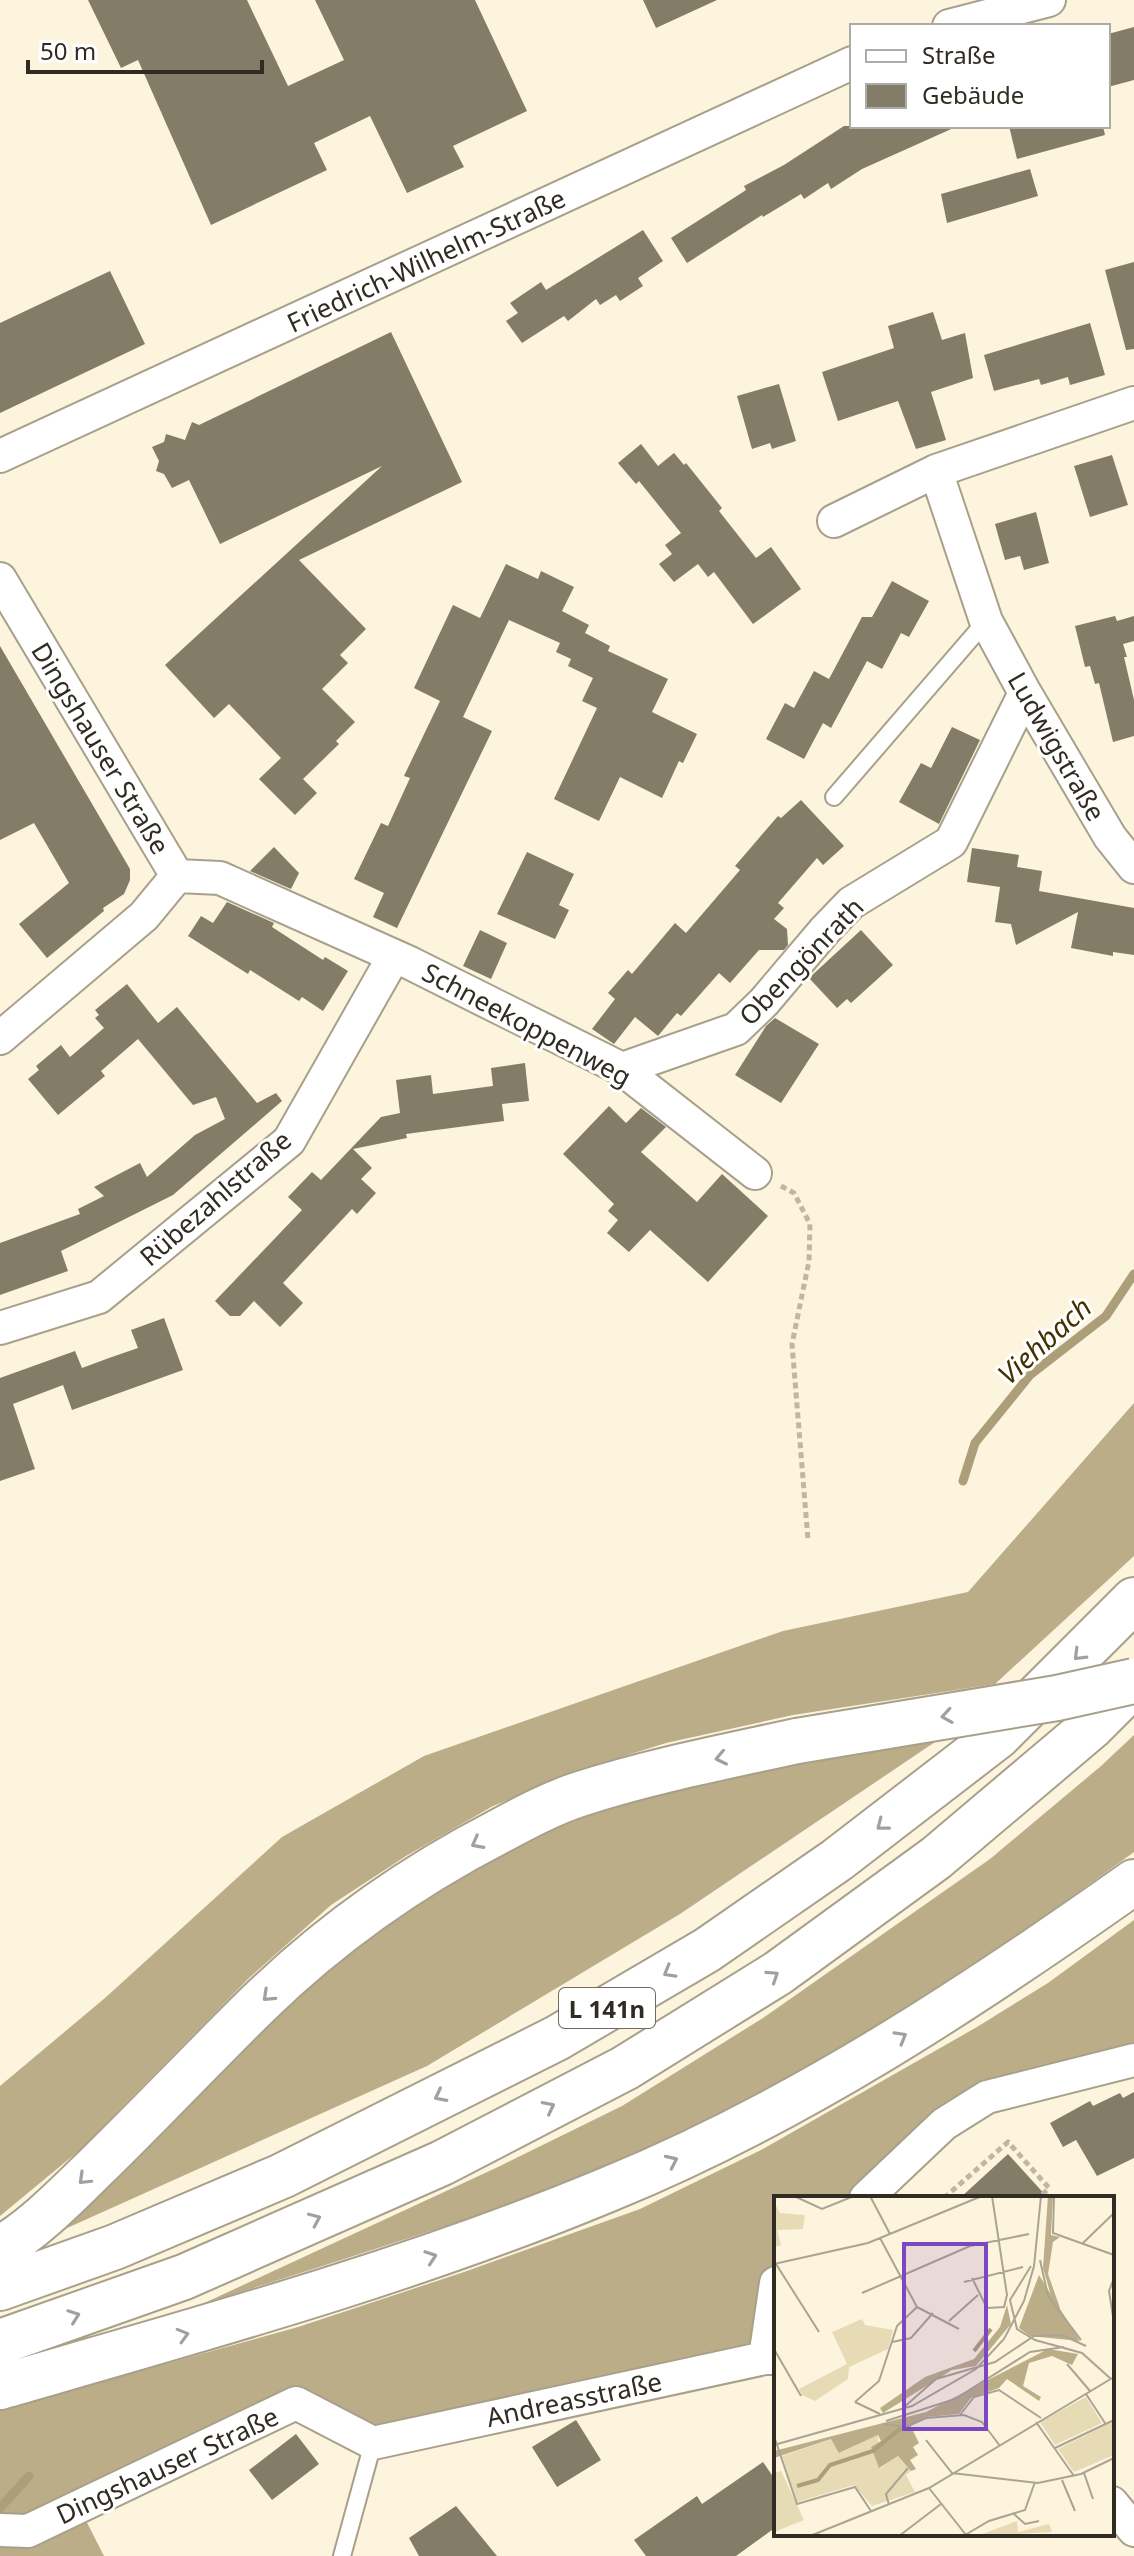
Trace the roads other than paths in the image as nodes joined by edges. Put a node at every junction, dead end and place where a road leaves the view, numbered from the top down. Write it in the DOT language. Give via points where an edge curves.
graph roads {
  1 [pos="1049,0"];
  2 [pos="957,24"];
  3 [pos="850,64"];
  4 [pos="1134,403"];
  5 [pos="0,456"];
  6 [pos="936,471"];
  7 [pos="834,521"];
  8 [pos="0,579"];
  9 [pos="986,621"];
  10 [pos="1025,693"];
  11 [pos="834,797"];
  12 [pos="1134,867"];
  13 [pos="177,876"];
  14 [pos="394,956"];
  15 [pos="0,1038"];
  16 [pos="622,1069"];
  17 [pos="755,1173"];
  18 [pos="0,1328"];
  19 [pos="1134,1600"];
  20 [pos="1134,1683"];
  21 [pos="1134,1882"];
  22 [pos="1134,2060"];
  23 [pos="868,2196"];
  24 [pos="0,2249"];
  25 [pos="0,2288"];
  26 [pos="774,2313"];
  27 [pos="0,2342"];
  28 [pos="771,2358"];
  29 [pos="0,2387"];
  30 [pos="373,2443"];
  31 [pos="1114,2505"];
  32 [pos="0,2530"];
  33 [pos="1134,2530"];
  34 [pos="342,2556"];
  1 -- 2 [label="street"];
  3 -- 5 [label="street, Friedrich-Wilhelm-Straße"];
  4 -- 6 [label="street"];
  6 -- 7 [label="street"];
  6 -- 9 [label="street, Ludwigstraße"];
  8 -- 13 [label="street, Dingshauser Straße"];
  9 -- 10 [label="street, Ludwigstraße"];
  9 -- 11 [label="lane"];
  10 -- 12 [label="street, Ludwigstraße" via="1110,837"];
  10 -- 16 [label="street, Obengönrath" via="951,842 851,903 736,1029"];
  13 -- 14 [label="street, Schneekoppenweg" via="220,878"];
  13 -- 15 [label="street, Dingshauser Straße" via="144,916"];
  14 -- 16 [label="street, Schneekoppenweg"];
  14 -- 18 [label="street, Rübezahlstraße" via="289,1141 99,1297"];
  16 -- 17 [label="street, Schneekoppenweg"];
  19 -- 25 [label="highway, L 141n, one-way" via="998,1736 837,1860 707,1950 557,2038 282,2176 115,2247"];
  20 -- 24 [label="highway, one-way, bridge" via="797,1741 647,1774 576,1795 480,1841 394,1892 326,1942 53,2208"];
  27 -- 20 [label="highway, L 141n, one-way" via="199,2270 442,2163 625,2068 778,1973 936,1858 1091,1727"];
  29 -- 21 [label="highway, one-way" via="431,2257 610,2189 780,2106 914,2029"];
  22 -- 23 [label="street" via="987,2097 944,2124"];
  26 -- 28 [label="street"];
  28 -- 30 [label="street, Andreasstraße"];
  30 -- 32 [label="street, Dingshauser Straße" via="296,2403 28,2531"];
  30 -- 34 [label="lane"];
  31 -- 33 [label="street"];
}
